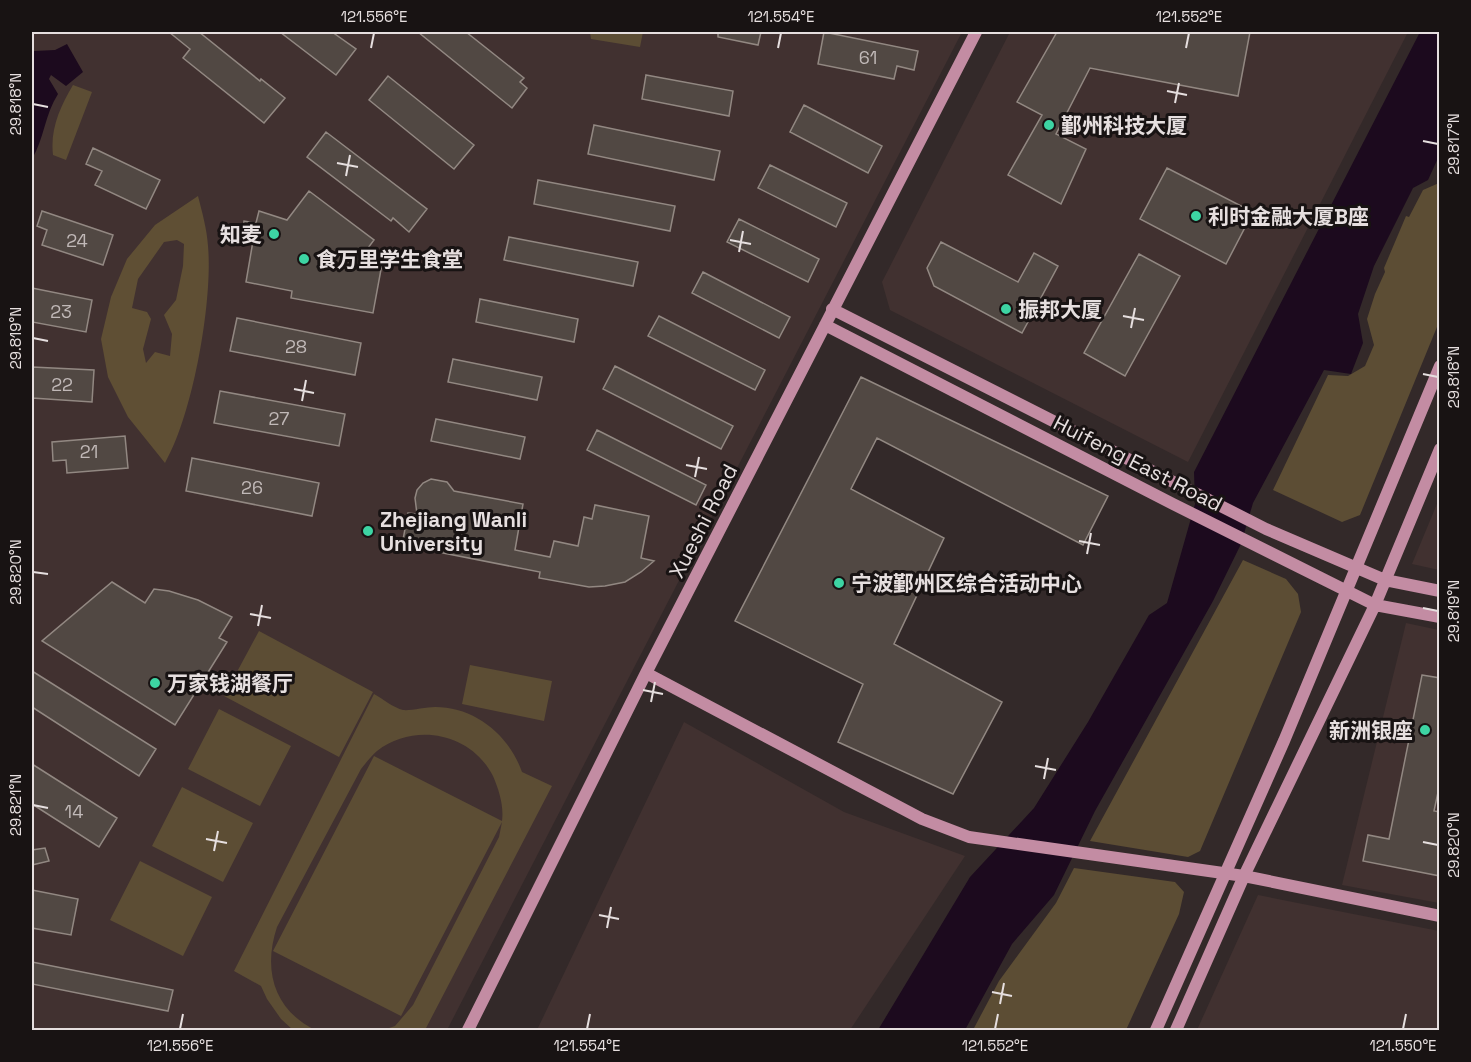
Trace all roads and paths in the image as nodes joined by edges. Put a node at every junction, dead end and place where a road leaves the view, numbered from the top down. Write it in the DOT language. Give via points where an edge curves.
graph roads {
  1 [pos="976,32"];
  2 [pos="832,309"];
  3 [pos="825,325"];
  4 [pos="1440,366"];
  5 [pos="1440,448"];
  6 [pos="1356,567"];
  7 [pos="1385,580"];
  8 [pos="1347,591"];
  9 [pos="1440,591"];
  10 [pos="1375,605"];
  11 [pos="1440,617"];
  12 [pos="646,673"];
  13 [pos="1226,873"];
  14 [pos="1244,876"];
  15 [pos="1440,916"];
  16 [pos="468,1030"];
  17 [pos="1156,1030"];
  18 [pos="1176,1030"];
  1 -- 2 [label="street, Xueshi Road"];
  2 -- 3 [label="street, Xueshi Road"];
  2 -- 6 [label="street, Huifeng East Road" via="1266,529"];
  3 -- 8 [label="street, Huifeng East Road"];
  3 -- 12 [label="street, Xueshi Road"];
  4 -- 6 [label="street"];
  5 -- 7 [label="street"];
  6 -- 7 [label="street, Huifeng East Road"];
  6 -- 8 [label="street"];
  7 -- 9 [label="street, Huifeng East Road"];
  7 -- 10 [label="street"];
  8 -- 10 [label="street, Huifeng East Road"];
  8 -- 13 [label="street"];
  10 -- 11 [label="street, Huifeng East Road"];
  10 -- 14 [label="street"];
  12 -- 13 [label="street" via="922,819 969,837"];
  12 -- 16 [label="street, Xueshi Road"];
  13 -- 14 [label="street"];
  13 -- 17 [label="street"];
  14 -- 15 [label="street"];
  14 -- 18 [label="street"];
}
